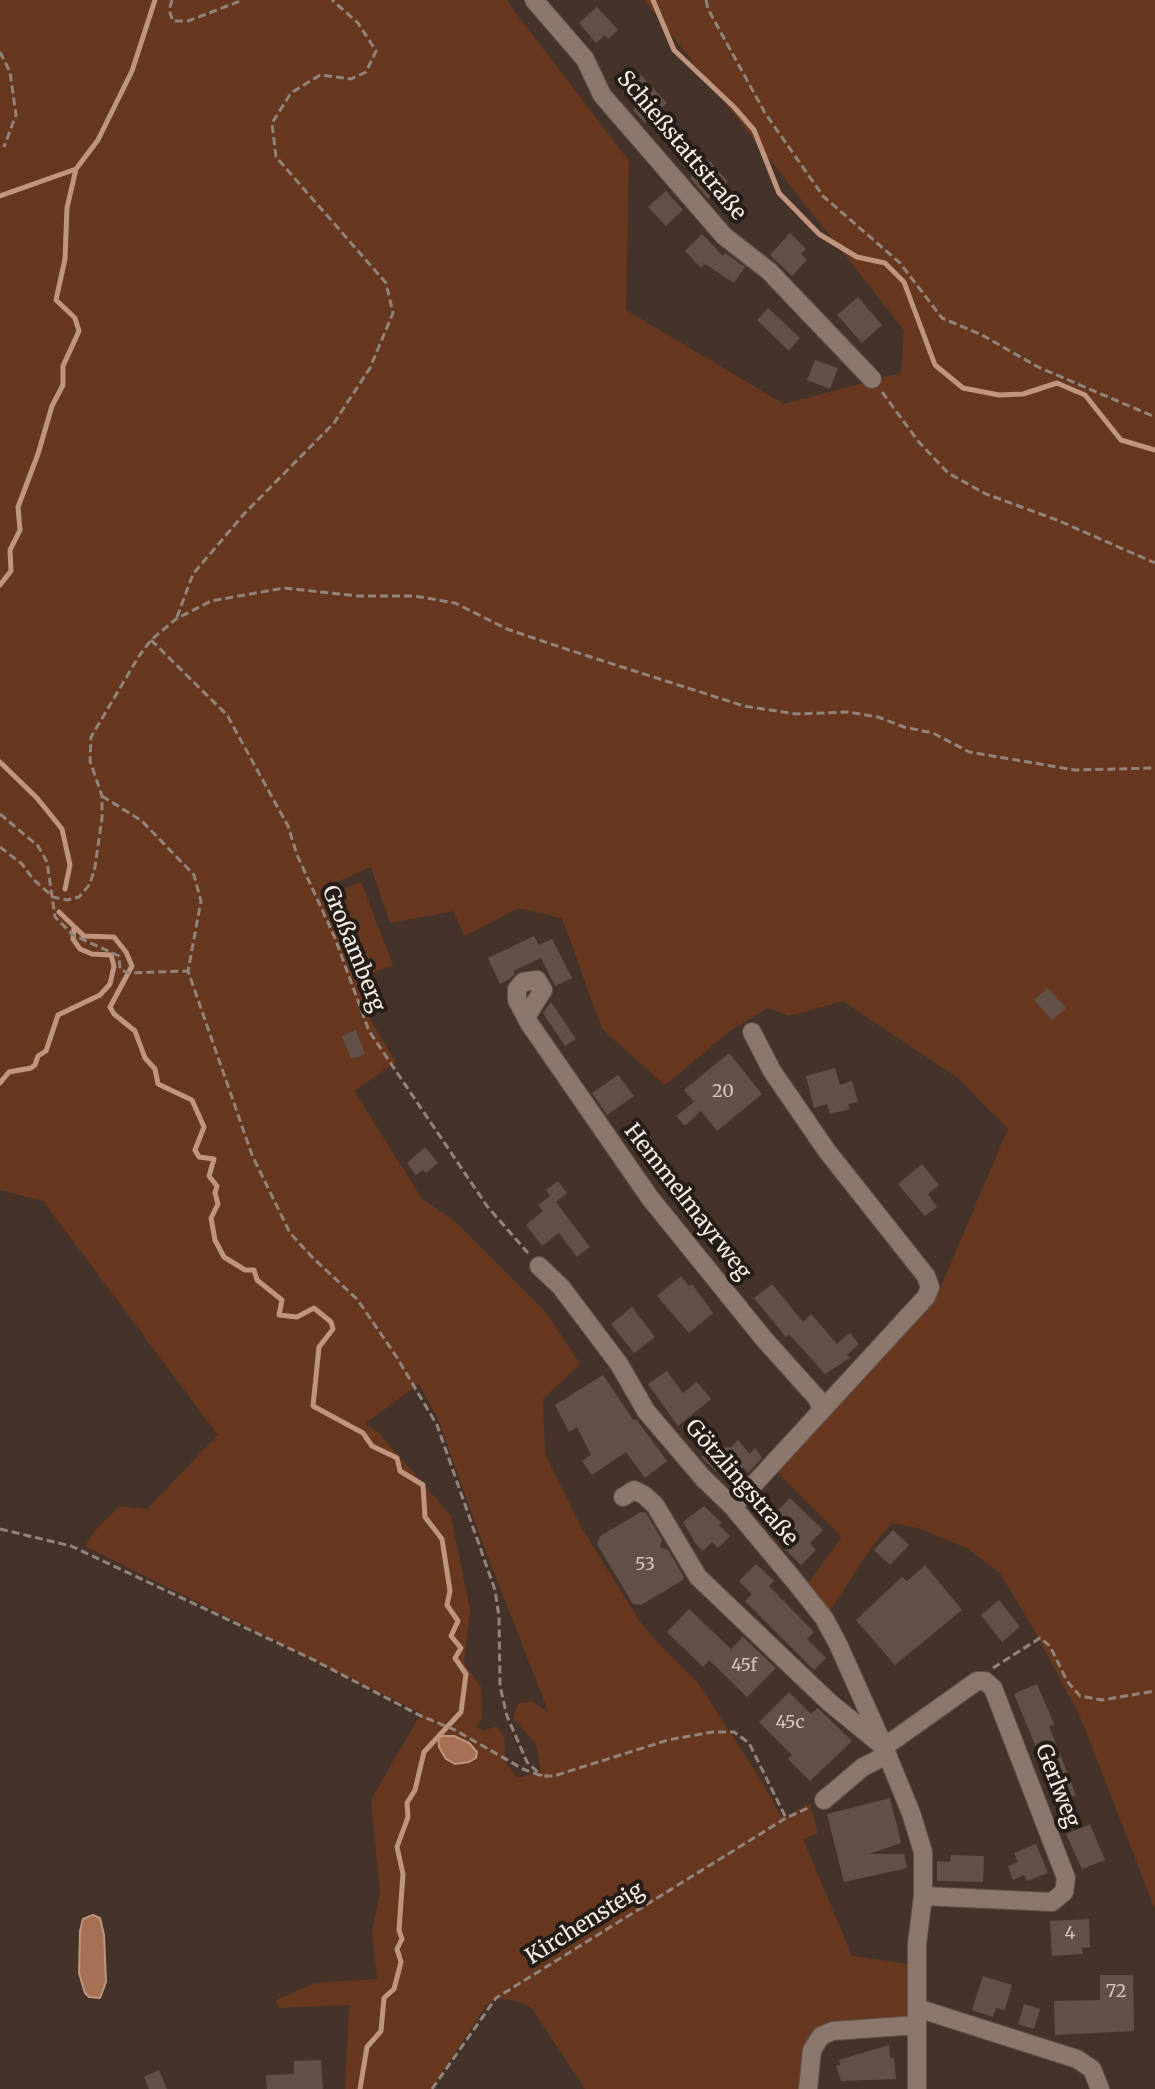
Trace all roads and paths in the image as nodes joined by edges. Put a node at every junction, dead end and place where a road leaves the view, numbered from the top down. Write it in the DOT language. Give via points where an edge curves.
graph roads {
  1 [pos="172,0"];
  2 [pos="243,0"];
  3 [pos="332,0"];
  4 [pos="534,0"];
  5 [pos="706,0"];
  6 [pos="0,52"];
  7 [pos="4,147"];
  8 [pos="872,379"];
  9 [pos="1155,417"];
  10 [pos="1155,563"];
  11 [pos="176,619"];
  12 [pos="151,640"];
  13 [pos="1155,768"];
  14 [pos="102,796"];
  15 [pos="0,814"];
  16 [pos="0,847"];
  17 [pos="53,897"];
  18 [pos="188,971"];
  19 [pos="526,1017"];
  20 [pos="752,1032"];
  21 [pos="539,1266"];
  22 [pos="821,1408"];
  23 [pos="623,1497"];
  24 [pos="733,1507"];
  25 [pos="0,1529"];
  26 [pos="985,1681"];
  27 [pos="1155,1691"];
  28 [pos="886,1751"];
  29 [pos="542,1776"];
  30 [pos="824,1800"];
  31 [pos="786,1818"];
  32 [pos="923,1896"];
  33 [pos="917,2017"];
  34 [pos="432,2089"];
  35 [pos="808,2089"];
  36 [pos="917,2089"];
  37 [pos="1100,2089"];
  1 -- 2 [label="path" via="173,21 188,21"];
  3 -- 11 [label="path" via="358,23 376,51 366,72 351,79 320,75 291,93 272,123 276,157 386,283 393,313 370,368 334,423 193,574"];
  4 -- 8 [label="street, Schießstattstraße" via="585,59 602,95 724,236 769,271"];
  5 -- 9 [label="path" via="765,113 823,196 900,263 942,318"];
  6 -- 7 [label="path" via="10,72 16,115"];
  8 -- 10 [label="path" via="948,473 986,494"];
  11 -- 12 [label="path"];
  11 -- 13 [label="path" via="211,601 284,588 415,596 455,603 507,629 744,706 878,717 933,733 969,752 1075,770"];
  12 -- 14 [label="path" via="91,737 90,761"];
  12 -- 21 [label="path, Großamberg" via="227,715 288,826 369,1031 487,1206"];
  14 -- 17 [label="path" via="90,884 79,897"];
  14 -- 18 [label="path" via="142,821 194,875 201,901"];
  15 -- 17 [label="path" via="38,846 47,862"];
  16 -- 17 [label="path"];
  17 -- 18 [label="path" via="55,917 73,935 119,956 120,969"];
  18 -- 29 [label="path" via="252,1155 290,1233 357,1299 437,1425 495,1590 500,1686 507,1716 527,1762"];
  19 -- 22 [label="street, Hemmelmayrweg" via="650,1198"];
  20 -- 22 [label="street" via="827,1151 930,1287"];
  21 -- 24 [label="street, Götzlingstraße" via="610,1353 646,1411"];
  22 -- 24 [label="street"];
  23 -- 28 [label="street, Götzlingstraße" via="634,1490 655,1505 698,1577"];
  24 -- 28 [label="street, Götzlingstraße" via="824,1618"];
  25 -- 29 [label="path" via="71,1546 314,1660"];
  26 -- 27 [label="path" via="994,1666 1040,1638 1080,1696 1102,1700"];
  26 -- 28 [label="street" via="949,1698"];
  26 -- 32 [label="street, Gerlweg" via="993,1688 1061,1864 1064,1892 1052,1902"];
  28 -- 30 [label="street"];
  28 -- 32 [label="street, Götzlingstraße" via="923,1852"];
  29 -- 31 [label="path" via="668,1740 734,1732 749,1743"];
  30 -- 31 [label="path, Kirchensteig"];
  31 -- 34 [label="path, Kirchensteig" via="496,1998"];
  32 -- 33 [label="street, Götzlingstraße"];
  33 -- 35 [label="street" via="821,2036 812,2050"];
  33 -- 36 [label="street, Götzlingstraße"];
  33 -- 37 [label="street" via="1077,2059 1092,2069"];
}
